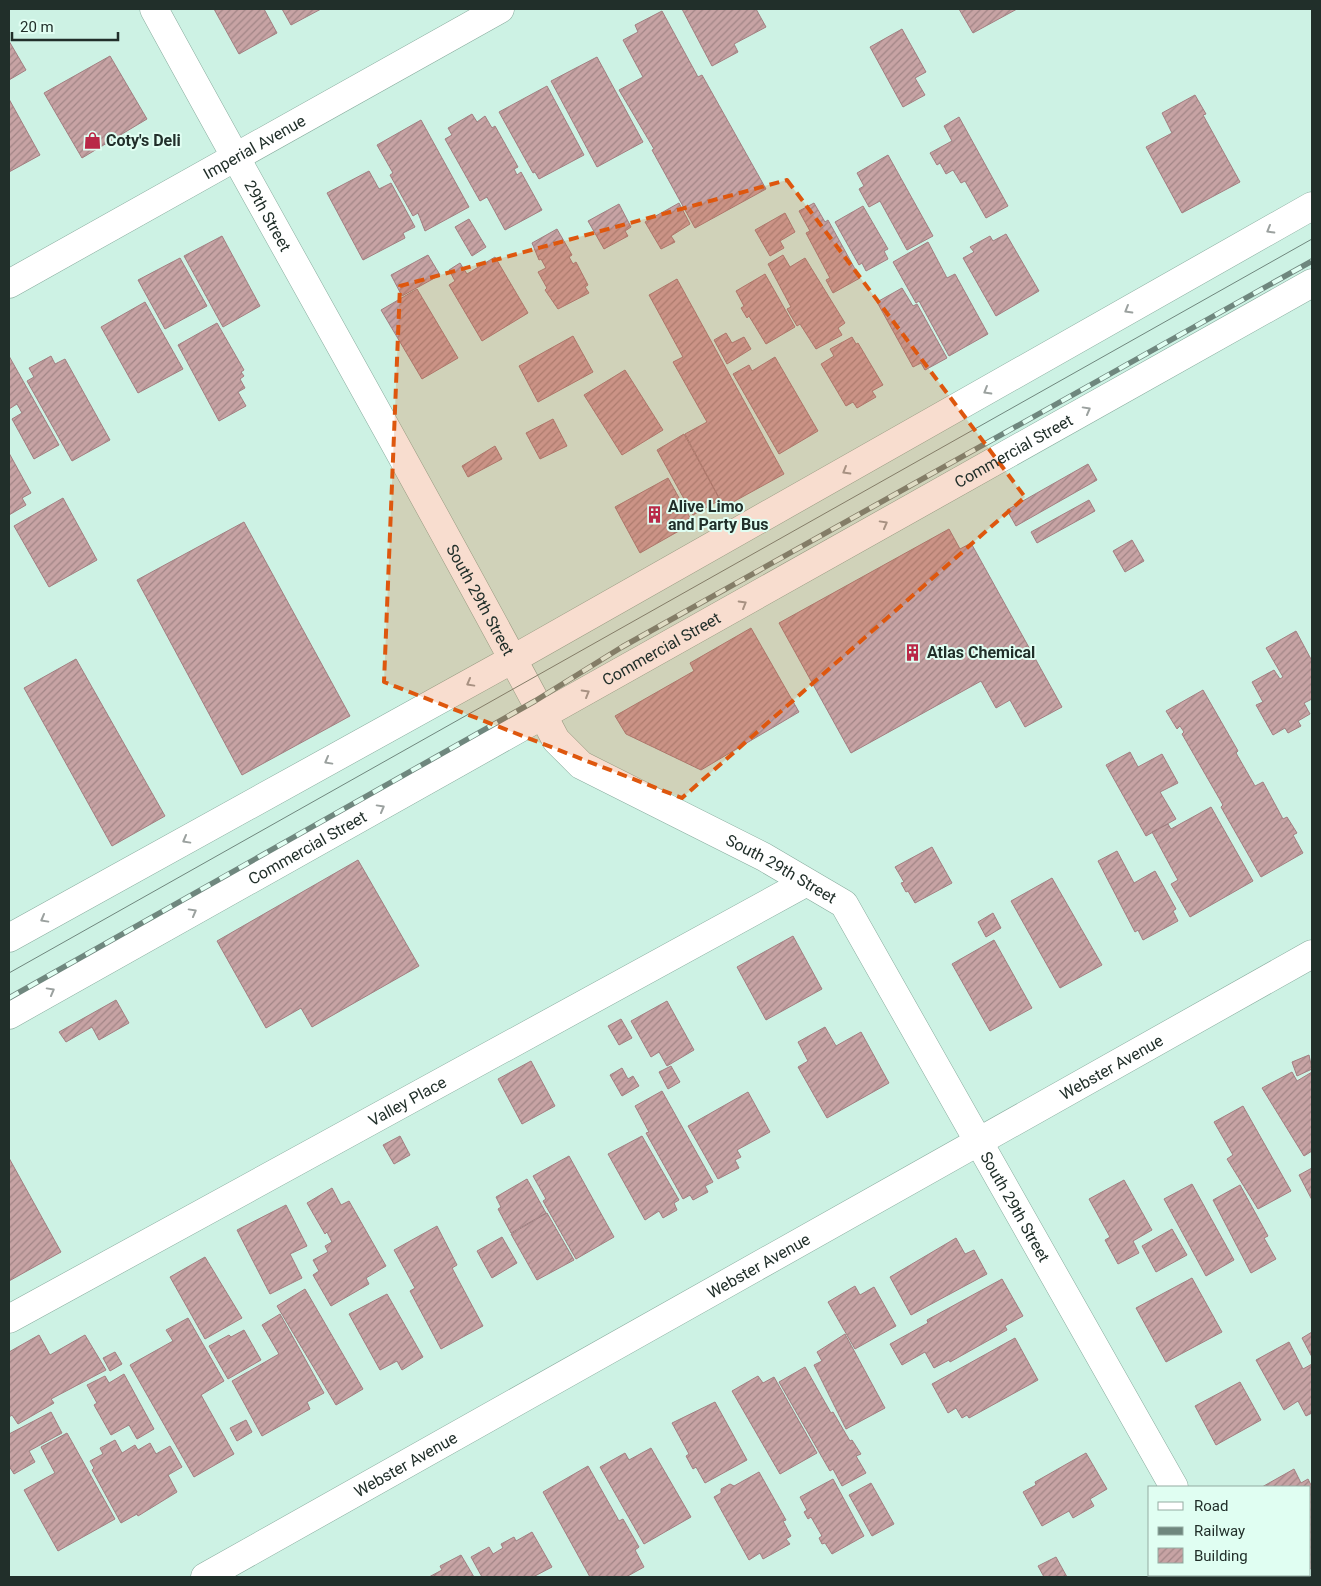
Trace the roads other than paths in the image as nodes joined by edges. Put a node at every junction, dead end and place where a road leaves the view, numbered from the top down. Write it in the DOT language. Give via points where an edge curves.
graph roads {
  1 [pos="154,9"];
  2 [pos="500,9"];
  3 [pos="234,156"];
  4 [pos="1312,206"];
  5 [pos="9,284"];
  6 [pos="1312,284"];
  7 [pos="384,421"];
  8 [pos="513,659"];
  9 [pos="544,717"];
  10 [pos="805,883"];
  11 [pos="9,938"];
  12 [pos="1312,954"];
  13 [pos="9,1015"];
  14 [pos="980,1142"];
  15 [pos="9,1320"];
  16 [pos="1173,1486"];
  17 [pos="205,1577"];
  1 -- 3 [label="street, 29th Street"];
  2 -- 3 [label="street, Imperial Avenue"];
  3 -- 5 [label="street, Imperial Avenue"];
  3 -- 7 [label="street, 29th Street"];
  4 -- 8 [label="street, one-way"];
  9 -- 6 [label="street, Commercial Street, one-way"];
  7 -- 8 [label="street, South 29th Street"];
  8 -- 9 [label="street, South 29th Street"];
  8 -- 11 [label="street, one-way"];
  9 -- 10 [label="street, South 29th Street" via="556,740 581,765 764,857"];
  13 -- 9 [label="street, Commercial Street, one-way"];
  10 -- 14 [label="street, South 29th Street" via="844,904"];
  10 -- 15 [label="street, Valley Place"];
  12 -- 14 [label="street, Webster Avenue"];
  14 -- 16 [label="street, South 29th Street"];
  14 -- 17 [label="street, Webster Avenue"];
}
